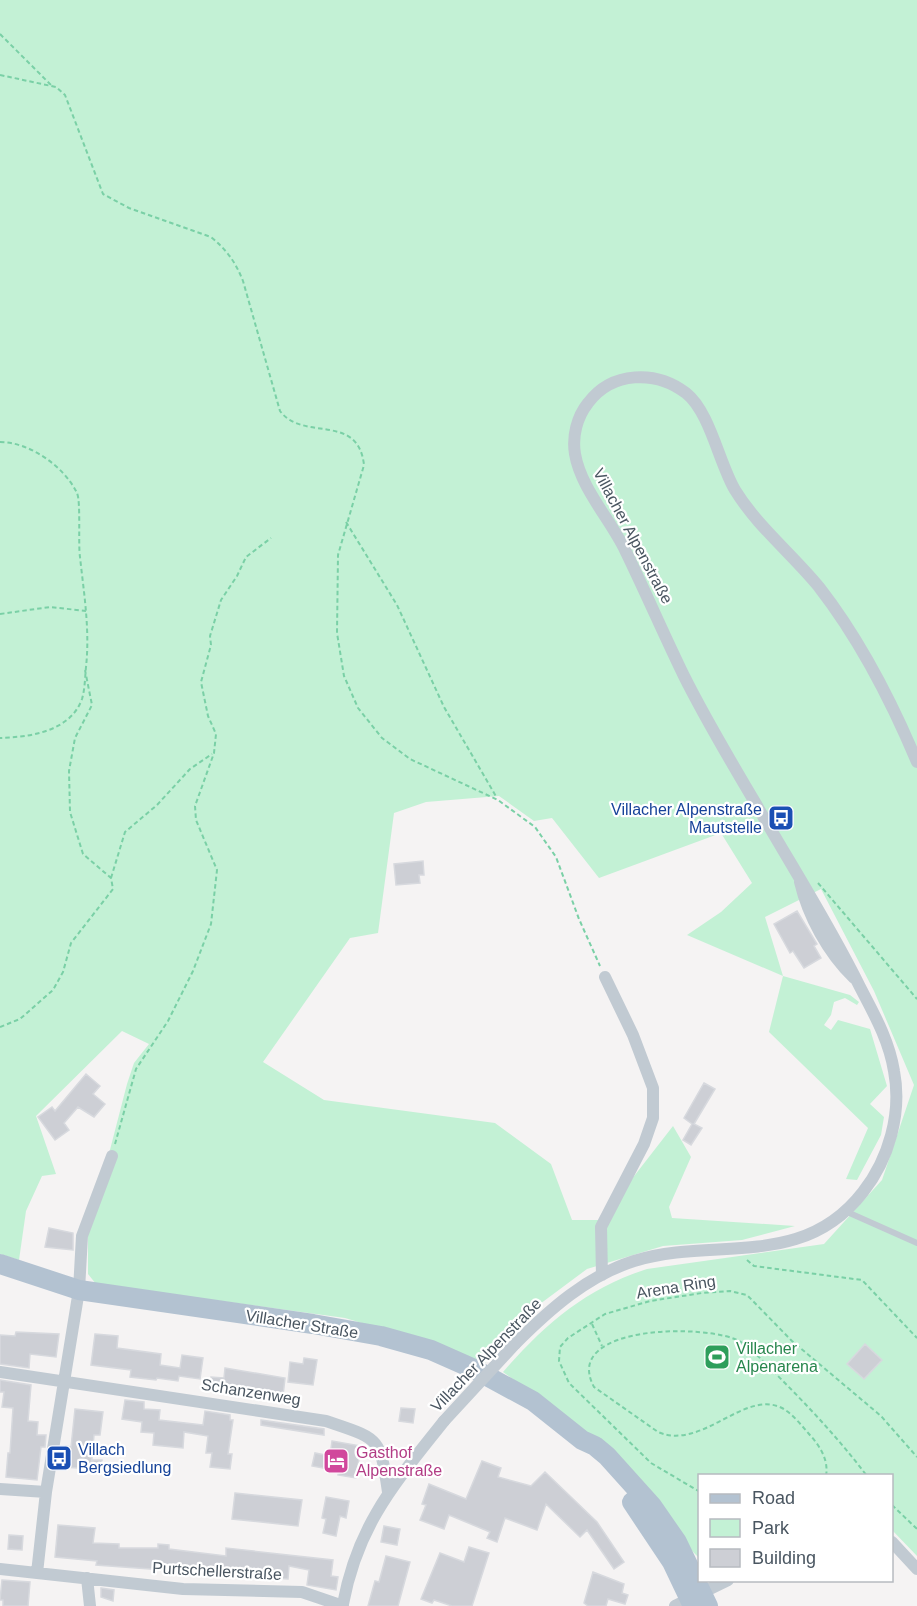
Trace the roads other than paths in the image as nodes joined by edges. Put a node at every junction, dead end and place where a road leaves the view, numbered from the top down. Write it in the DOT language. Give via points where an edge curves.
graph roads {
  1 [pos="917,762"];
  2 [pos="605,977"];
  3 [pos="112,1156"];
  4 [pos="844,1211"];
  5 [pos="917,1243"];
  6 [pos="0,1264"];
  7 [pos="602,1275"];
  8 [pos="79,1290"];
  9 [pos="0,1372"];
  10 [pos="64,1380"];
  11 [pos="0,1490"];
  12 [pos="46,1492"];
  13 [pos="388,1492"];
  14 [pos="893,1544"];
  15 [pos="0,1569"];
  16 [pos="917,1569"];
  17 [pos="37,1574"];
  18 [pos="87,1578"];
  19 [pos="726,1582"];
  20 [pos="694,1602"];
  21 [pos="343,1605"];
  22 [pos="90,1606"];
  1 -- 4 [label="street, Villacher Alpenstraße" via="864,651 815,583 743,502 693,399 666,381 638,376 608,385 590,400 575,430 579,468 621,541 699,705 853,968 888,1047 896,1103 883,1160 862,1194"];
  2 -- 7 [label="street" via="653,1088 652,1118 644,1144 601,1227"];
  3 -- 8 [label="street" via="82,1236"];
  4 -- 5 [label="lane"];
  4 -- 7 [label="street, Villacher Alpenstraße" via="826,1225 783,1245 672,1253 634,1261"];
  6 -- 8 [label="main road, Villacher Straße"];
  7 -- 13 [label="street, Villacher Alpenstraße, bridge" via="550,1309 515,1344 444,1421"];
  8 -- 10 [label="street"];
  8 -- 20 [label="main road, Villacher Straße" via="381,1336 431,1350 508,1387 582,1440 586,1452 645,1520"];
  9 -- 10 [label="street, Schanzenweg"];
  10 -- 12 [label="street"];
  10 -- 13 [label="street, Schanzenweg" via="326,1421 367,1435 382,1451"];
  11 -- 12 [label="street"];
  12 -- 17 [label="street"];
  13 -- 21 [label="street, Villacher Alpenstraße" via="357,1548"];
  14 -- 16 [label="street"];
  15 -- 17 [label="street, Purtschellerstraße"];
  17 -- 18 [label="street, Purtschellerstraße"];
  18 -- 21 [label="street, Purtschellerstraße" via="183,1588 302,1592"];
  18 -- 22 [label="street"];
  19 -- 20 [label="street"];
}
